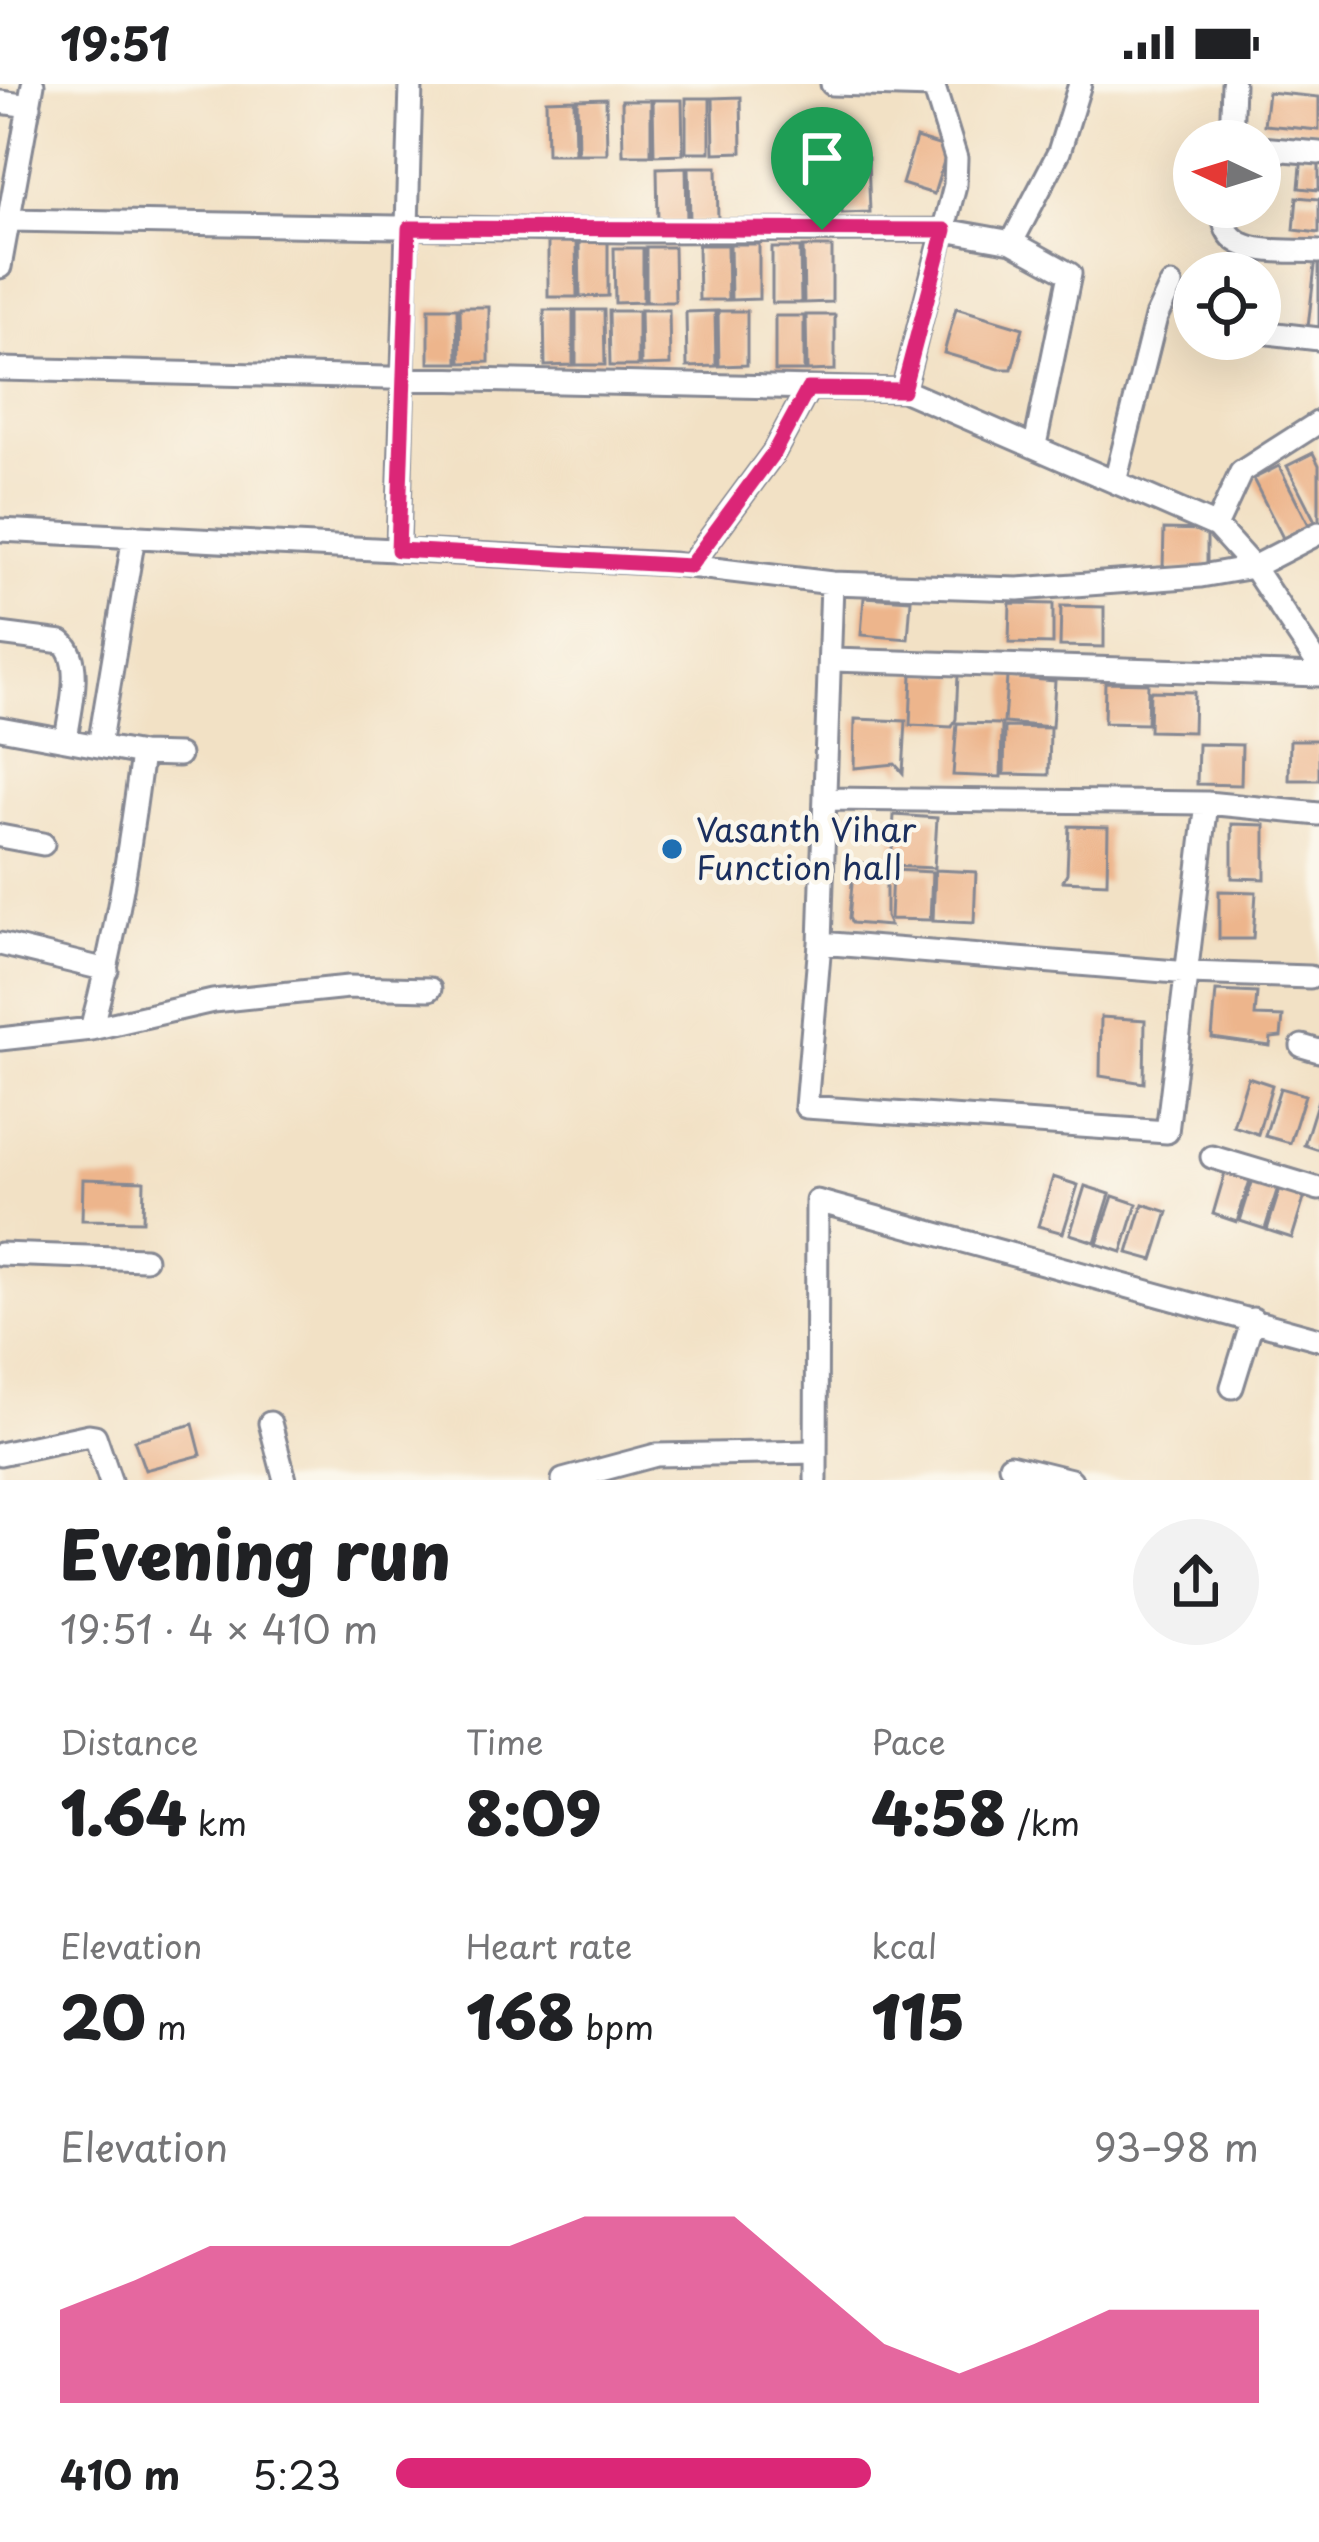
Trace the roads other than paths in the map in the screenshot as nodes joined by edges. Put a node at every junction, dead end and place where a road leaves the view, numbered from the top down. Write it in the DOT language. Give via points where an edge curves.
graph roads {
  1 [pos="411,84"];
  2 [pos="832,84"];
  3 [pos="1080,84"];
  4 [pos="1233,84"];
  5 [pos="933,85"];
  6 [pos="32,95"];
  7 [pos="0,102"];
  8 [pos="1232,120"];
  9 [pos="1281,150"];
  10 [pos="1319,153"];
  11 [pos="9,220"];
  12 [pos="409,228"];
  13 [pos="1224,228"];
  14 [pos="945,230"];
  15 [pos="1012,242"];
  16 [pos="1319,252"];
  17 [pos="1,258"];
  18 [pos="0,267"];
  19 [pos="1172,284"];
  20 [pos="1281,334"];
  21 [pos="1319,339"];
  22 [pos="0,369"];
  23 [pos="403,381"];
  24 [pos="808,389"];
  25 [pos="903,390"];
  26 [pos="1319,422"];
  27 [pos="1035,445"];
  28 [pos="1114,482"];
  29 [pos="1216,526"];
  30 [pos="0,530"];
  31 [pos="1319,533"];
  32 [pos="134,536"];
  33 [pos="398,550"];
  34 [pos="690,566"];
  35 [pos="1252,567"];
  36 [pos="832,583"];
  37 [pos="0,634"];
  38 [pos="832,660"];
  39 [pos="1319,665"];
  40 [pos="1319,675"];
  41 [pos="0,728"];
  42 [pos="65,740"];
  43 [pos="99,746"];
  44 [pos="142,754"];
  45 [pos="179,755"];
  46 [pos="826,799"];
  47 [pos="1207,803"];
  48 [pos="1319,814"];
  49 [pos="0,836"];
  50 [pos="44,844"];
  51 [pos="0,944"];
  52 [pos="820,944"];
  53 [pos="107,970"];
  54 [pos="1189,973"];
  55 [pos="1310,977"];
  56 [pos="430,989"];
  57 [pos="91,1029"];
  58 [pos="0,1039"];
  59 [pos="1212,1157"];
  60 [pos="1319,1189"];
  61 [pos="0,1254"];
  62 [pos="145,1259"];
  63 [pos="1253,1319"];
  64 [pos="1319,1339"];
  65 [pos="1232,1387"];
  66 [pos="269,1423"];
  67 [pos="816,1452"];
  68 [pos="0,1454"];
  69 [pos="1010,1465"];
  70 [pos="110,1480"];
  71 [pos="285,1480"];
  72 [pos="563,1480"];
  73 [pos="817,1480"];
  74 [pos="1071,1480"];
  1 -- 12 [label="street"];
  2 -- 5 [label="street"];
  3 -- 15 [label="street" via="1059,152"];
  4 -- 8 [label="street"];
  5 -- 14 [label="street" via="956,158"];
  6 -- 7 [label="street"];
  6 -- 11 [label="street"];
  9 -- 10 [label="street"];
  11 -- 12 [label="street"];
  11 -- 17 [label="street"];
  12 -- 14 [label="street"];
  12 -- 23 [label="street"];
  13 -- 16 [label="street" via="1244,246"];
  14 -- 15 [label="street"];
  14 -- 25 [label="street"];
  15 -- 27 [label="street" via="1070,274"];
  17 -- 18 [label="street"];
  19 -- 28 [label="street" via="1156,317"];
  20 -- 21 [label="street"];
  22 -- 23 [label="street"];
  23 -- 24 [label="street"];
  23 -- 33 [label="street"];
  24 -- 25 [label="street"];
  24 -- 34 [label="street" via="774,452"];
  25 -- 27 [label="street"];
  26 -- 29 [label="street" via="1241,472"];
  27 -- 28 [label="street"];
  28 -- 29 [label="street"];
  29 -- 35 [label="street"];
  30 -- 32 [label="street"];
  31 -- 35 [label="street"];
  32 -- 33 [label="street"];
  32 -- 43 [label="street"];
  33 -- 34 [label="street"];
  34 -- 36 [label="street"];
  35 -- 36 [label="street" via="1018,589"];
  35 -- 39 [label="street"];
  36 -- 38 [label="street"];
  37 -- 42 [label="street" via="70,648"];
  38 -- 40 [label="street"];
  38 -- 46 [label="street"];
  41 -- 42 [label="street"];
  42 -- 43 [label="street"];
  43 -- 44 [label="street"];
  44 -- 45 [label="street"];
  44 -- 53 [label="street"];
  46 -- 47 [label="street"];
  46 -- 52 [label="street"];
  47 -- 48 [label="street"];
  47 -- 54 [label="street"];
  49 -- 50 [label="street"];
  51 -- 53 [label="street"];
  52 -- 54 [label="street"];
  52 -- 54 [label="street" via="804,1102 812,1110 1167,1132"];
  53 -- 57 [label="street"];
  54 -- 55 [label="street"];
  56 -- 57 [label="street" via="348,987 212,1001"];
  57 -- 58 [label="street"];
  59 -- 60 [label="street"];
  61 -- 62 [label="street"];
  63 -- 64 [label="street"];
  63 -- 65 [label="street"];
  63 -- 67 [label="street" via="817,1201"];
  66 -- 71 [label="street"];
  67 -- 72 [label="street" via="656,1455"];
  67 -- 73 [label="street"];
  68 -- 70 [label="street" via="95,1436"];
  69 -- 74 [label="street"];
}
